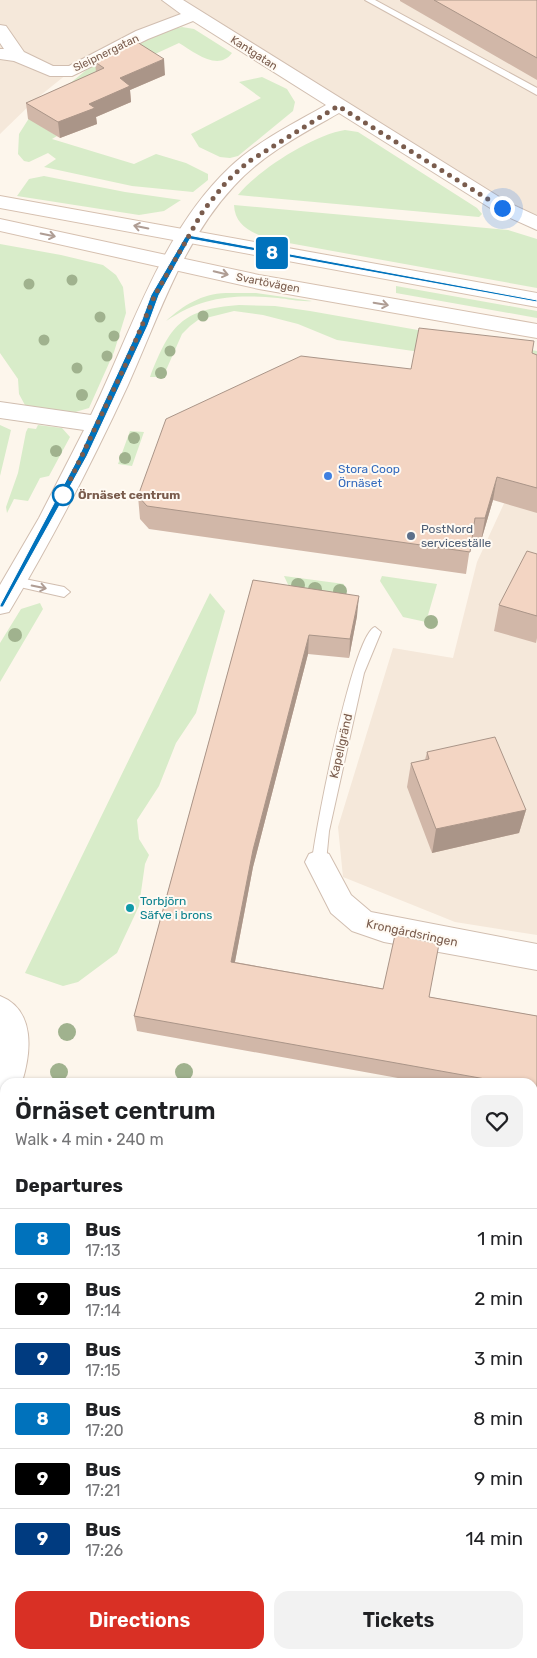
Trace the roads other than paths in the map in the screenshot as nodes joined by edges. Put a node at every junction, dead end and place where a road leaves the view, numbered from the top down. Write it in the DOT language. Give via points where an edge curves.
graph roads {
  1 [pos="171,0"];
  2 [pos="369,0"];
  3 [pos="194,15"];
  4 [pos="0,30"];
  5 [pos="9,55"];
  6 [pos="537,92"];
  7 [pos="338,106"];
  8 [pos="0,202"];
  9 [pos="534,218"];
  10 [pos="0,225"];
  11 [pos="188,237"];
  12 [pos="174,262"];
  13 [pos="537,300"];
  14 [pos="537,331"];
  15 [pos="0,410"];
  16 [pos="97,424"];
  17 [pos="15,582"];
  18 [pos="64,592"];
  19 [pos="0,605"];
  20 [pos="375,632"];
  21 [pos="319,862"];
  22 [pos="537,956"];
  23 [pos="0,1010"];
  24 [pos="8,1078"];
  1 -- 3 [label="street, Kantgatan"];
  2 -- 6 [label="lane"];
  3 -- 5 [label="street, Sleipnergatan" via="142,35 72,71 50,71"];
  3 -- 7 [label="street, Kantgatan"];
  4 -- 5 [label="street, Sleipnergatan"];
  7 -- 9 [label="street, Kantgatan" via="502,208"];
  7 -- 11 [label="street" via="248,162 227,181 203,211"];
  11 -- 8 [label="street, one-way"];
  10 -- 12 [label="street, Svartövägen, one-way"];
  11 -- 12 [label="street"];
  11 -- 13 [label="street"];
  12 -- 14 [label="street, Svartövägen, one-way" via="259,282"];
  12 -- 16 [label="street" via="155,295"];
  15 -- 16 [label="street"];
  16 -- 17 [label="street"];
  17 -- 18 [label="lane, one-way"];
  17 -- 19 [label="street"];
  20 -- 21 [label="lane, Kapellgränd" via="358,673 322,831"];
  21 -- 22 [label="street, Krongårdsringen" via="341,904 362,922 384,929"];
  23 -- 24 [label="street" via="10,1021 16,1048"];
}
